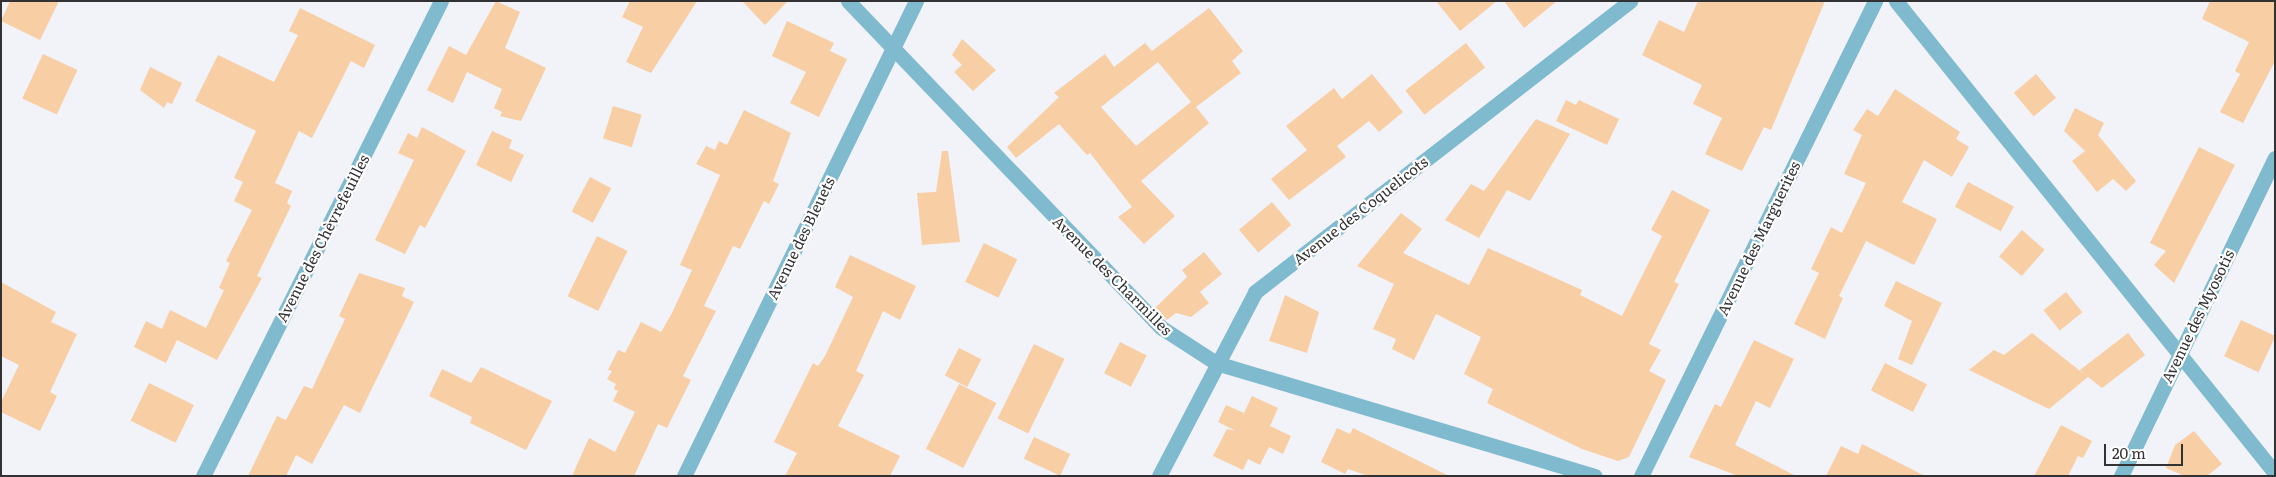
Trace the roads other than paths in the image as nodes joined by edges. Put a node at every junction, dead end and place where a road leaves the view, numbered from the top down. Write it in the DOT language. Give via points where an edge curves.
graph roads {
  1 [pos="441,1"];
  2 [pos="848,1"];
  3 [pos="916,1"];
  4 [pos="1630,1"];
  5 [pos="1875,1"];
  6 [pos="1896,1"];
  7 [pos="891,49"];
  8 [pos="2275,158"];
  9 [pos="2178,355"];
  10 [pos="1216,363"];
  11 [pos="2275,473"];
  12 [pos="203,476"];
  13 [pos="684,476"];
  14 [pos="1159,476"];
  15 [pos="1595,476"];
  16 [pos="1641,476"];
  17 [pos="2121,476"];
  1 -- 12 [label="street, Avenue des Chèvrefeuilles"];
  2 -- 7 [label="street, Avenue des Charmilles"];
  3 -- 7 [label="street, Avenue des Bleuets"];
  4 -- 10 [label="street, Avenue des Coquelicots" via="1255,292"];
  5 -- 16 [label="street, Avenue des Marguerites"];
  6 -- 9 [label="street"];
  7 -- 10 [label="street, Avenue des Charmilles" via="1162,328"];
  7 -- 13 [label="street, Avenue des Bleuets"];
  8 -- 9 [label="street, Avenue des Myosotis"];
  9 -- 11 [label="street"];
  9 -- 17 [label="street, Avenue des Myosotis"];
  10 -- 14 [label="street, Avenue des Coquelicots"];
  10 -- 15 [label="street, Avenue des Charmilles"];
}
